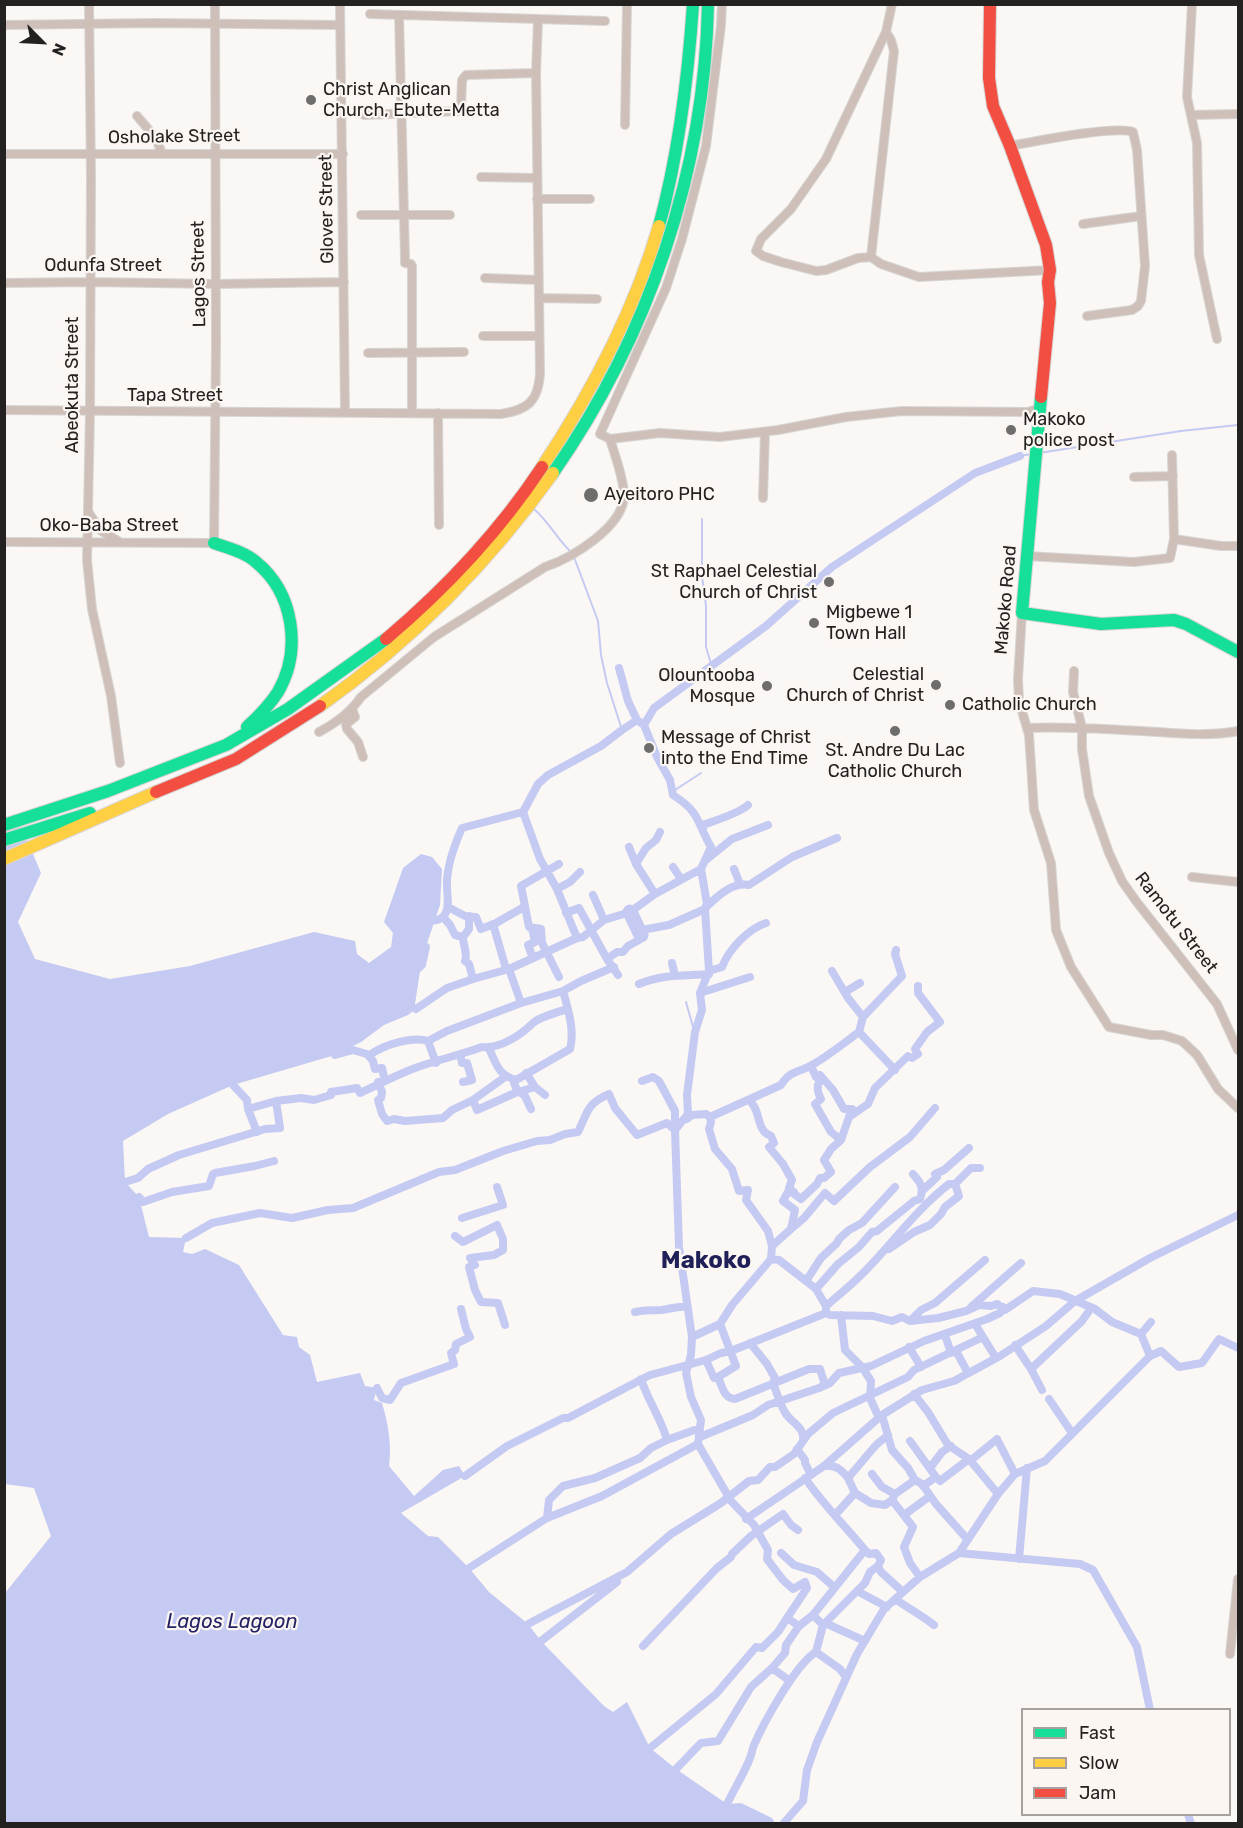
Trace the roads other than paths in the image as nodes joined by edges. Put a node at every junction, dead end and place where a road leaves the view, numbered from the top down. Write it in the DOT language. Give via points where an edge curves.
graph roads {
  1 [pos="88,4"];
  2 [pos="214,4"];
  3 [pos="340,4"];
  4 [pos="627,4"];
  5 [pos="693,4"];
  6 [pos="708,4"];
  7 [pos="722,4"];
  8 [pos="892,4"];
  9 [pos="990,4"];
  10 [pos="1192,4"];
  11 [pos="370,14"];
  12 [pos="399,15"];
  13 [pos="538,20"];
  14 [pos="605,21"];
  15 [pos="214,24"];
  16 [pos="88,25"];
  17 [pos="340,25"];
  18 [pos="4,26"];
  19 [pos="886,32"];
  20 [pos="536,73"];
  21 [pos="401,113"];
  22 [pos="1239,114"];
  23 [pos="364,115"];
  24 [pos="1191,115"];
  25 [pos="137,116"];
  26 [pos="625,125"];
  27 [pos="1010,146"];
  28 [pos="216,152"];
  29 [pos="162,153"];
  30 [pos="4,154"];
  31 [pos="89,154"];
  32 [pos="343,154"];
  33 [pos="482,177"];
  34 [pos="537,178"];
  35 [pos="537,199"];
  36 [pos="590,199"];
  37 [pos="361,215"];
  38 [pos="405,215"];
  39 [pos="450,215"];
  40 [pos="1141,216"];
  41 [pos="1083,224"];
  42 [pos="871,257"];
  43 [pos="1050,270"];
  44 [pos="485,278"];
  45 [pos="538,280"];
  46 [pos="90,282"];
  47 [pos="344,282"];
  48 [pos="4,283"];
  49 [pos="216,284"];
  50 [pos="539,298"];
  51 [pos="597,299"];
  52 [pos="1087,316"];
  53 [pos="483,336"];
  54 [pos="539,336"];
  55 [pos="1217,339"];
  56 [pos="464,352"];
  57 [pos="368,353"];
  58 [pos="412,354"];
  59 [pos="1040,408"];
  60 [pos="4,410"];
  61 [pos="90,412"];
  62 [pos="215,412"];
  63 [pos="345,412"];
  64 [pos="412,413"];
  65 [pos="438,413"];
  66 [pos="765,432"];
  67 [pos="610,439"];
  68 [pos="1172,455"];
  69 [pos="1173,476"];
  70 [pos="1134,477"];
  71 [pos="763,498"];
  72 [pos="88,513"];
  73 [pos="439,525"];
  74 [pos="1174,538"];
  75 [pos="89,541"];
  76 [pos="4,542"];
  77 [pos="119,542"];
  78 [pos="214,543"];
  79 [pos="1239,546"];
  80 [pos="1027,556"];
  81 [pos="1022,613"];
  82 [pos="1239,652"];
  83 [pos="1074,671"];
  84 [pos="352,709"];
  85 [pos="1028,728"];
  86 [pos="1082,728"];
  87 [pos="1239,731"];
  88 [pos="319,732"];
  89 [pos="212,752"];
  90 [pos="363,757"];
  91 [pos="120,763"];
  92 [pos="156,792"];
  93 [pos="4,825"];
  94 [pos="4,840"];
  95 [pos="4,859"];
  96 [pos="1192,877"];
  97 [pos="1239,882"];
  98 [pos="1239,1050"];
  99 [pos="1239,1108"];
  100 [pos="1239,1579"];
  101 [pos="1230,1654"];
  1 -- 16 [label="street, Abeokuta Street"];
  2 -- 15 [label="street, Lagos Street"];
  3 -- 17 [label="street, Glover Street"];
  4 -- 26 [label="street"];
  5 -- 89 [label="main road" via="677,142 643,276 605,362 542,468 497,527 428,602 380,644 271,720"];
  6 -- 92 [label="main road" via="706,57 694,142 663,261 632,339 553,476 482,564 419,626 359,677 267,741"];
  7 -- 67 [label="street" via="711,113 699,176 666,288 600,434"];
  8 -- 19 [label="street"];
  9 -- 27 [label="main road, Makoko Road" via="990,92"];
  10 -- 24 [label="street" via="1187,97"];
  11 -- 12 [label="street"];
  12 -- 13 [label="street"];
  12 -- 21 [label="street"];
  13 -- 14 [label="street"];
  13 -- 20 [label="street, Tapa Street"];
  15 -- 16 [label="street"];
  15 -- 17 [label="street"];
  15 -- 28 [label="street, Lagos Street"];
  16 -- 18 [label="street"];
  16 -- 31 [label="street, Abeokuta Street"];
  17 -- 32 [label="street, Glover Street"];
  19 -- 42 [label="street" via="894,51"];
  19 -- 42 [label="street" via="826,159 791,209 761,239 756,251 816,271"];
  20 -- 21 [label="street" via="466,75 459,111"];
  20 -- 34 [label="street, Tapa Street"];
  21 -- 23 [label="street"];
  21 -- 38 [label="street"];
  22 -- 24 [label="street"];
  24 -- 55 [label="street" via="1197,143 1199,255"];
  25 -- 29 [label="street" via="155,136"];
  27 -- 40 [label="street" via="1105,132 1133,132"];
  27 -- 43 [label="main road, Makoko Road" via="1046,245"];
  28 -- 29 [label="street, Osholake Street"];
  28 -- 32 [label="street, Osholake Street"];
  28 -- 49 [label="street, Lagos Street"];
  29 -- 31 [label="street, Osholake Street"];
  30 -- 31 [label="street, Osholake Street"];
  31 -- 46 [label="street, Abeokuta Street"];
  32 -- 47 [label="street, Glover Street"];
  33 -- 34 [label="street"];
  34 -- 35 [label="street, Tapa Street"];
  35 -- 36 [label="street"];
  35 -- 45 [label="street, Tapa Street"];
  37 -- 38 [label="street"];
  38 -- 39 [label="street"];
  38 -- 58 [label="street" via="405,263 412,266"];
  40 -- 41 [label="street"];
  40 -- 52 [label="street" via="1145,243 1141,301 1132,310"];
  42 -- 43 [label="street" via="919,277"];
  43 -- 59 [label="main road, Makoko Road"];
  44 -- 45 [label="street"];
  45 -- 50 [label="street, Tapa Street"];
  46 -- 48 [label="street, Odunfa Street"];
  46 -- 49 [label="street, Odunfa Street"];
  46 -- 61 [label="street, Abeokuta Street"];
  47 -- 49 [label="street, Odunfa Street"];
  47 -- 63 [label="street, Glover Street"];
  49 -- 62 [label="street, Lagos Street"];
  50 -- 51 [label="street"];
  50 -- 54 [label="street, Tapa Street"];
  53 -- 54 [label="street"];
  54 -- 65 [label="street, Tapa Street" via="539,384 525,407 501,414"];
  56 -- 58 [label="street"];
  57 -- 58 [label="street"];
  58 -- 64 [label="street"];
  59 -- 66 [label="street" via="1028,412 902,411"];
  59 -- 80 [label="main road, Makoko Road"];
  60 -- 61 [label="street, Tapa Street"];
  61 -- 62 [label="street, Tapa Street"];
  61 -- 72 [label="street, Abeokuta Street"];
  62 -- 63 [label="street, Tapa Street"];
  62 -- 78 [label="street, Lagos Street"];
  63 -- 64 [label="street, Tapa Street"];
  64 -- 65 [label="street, Tapa Street"];
  65 -- 73 [label="street"];
  66 -- 67 [label="street" via="720,437 660,433"];
  66 -- 71 [label="street"];
  67 -- 84 [label="street" via="623,503 609,525 578,552 545,567 434,637 361,697"];
  68 -- 69 [label="street"];
  69 -- 70 [label="street"];
  69 -- 74 [label="street"];
  72 -- 75 [label="street, Abeokuta Street"];
  72 -- 77 [label="street" via="100,530"];
  74 -- 79 [label="street"];
  74 -- 80 [label="street" via="1170,558 1163,560"];
  75 -- 76 [label="street, Oko-Baba Street"];
  75 -- 77 [label="street, Oko-Baba Street"];
  75 -- 91 [label="street, Abeokuta Street" via="92,609 111,696"];
  77 -- 78 [label="street, Oko-Baba Street"];
  78 -- 89 [label="main road" via="257,562 276,582 290,614 293,645 285,677 270,706"];
  80 -- 81 [label="main road, Makoko Road"];
  81 -- 82 [label="main road" via="1101,624 1174,620"];
  81 -- 85 [label="street, Makoko Road" via="1019,701"];
  83 -- 86 [label="street, Ramotu Street" via="1073,692"];
  84 -- 88 [label="street"];
  84 -- 90 [label="street" via="355,717 346,724 347,729 358,742"];
  85 -- 86 [label="street"];
  85 -- 99 [label="street, Makoko Road" via="1034,810 1051,863 1056,930 1071,967 1109,1027 1182,1041 1197,1055 1218,1089"];
  86 -- 87 [label="street" via="1194,734"];
  86 -- 98 [label="street, Ramotu Street" via="1089,796 1122,881 1217,1004"];
  89 -- 93 [label="main road"];
  92 -- 94 [label="main road"];
  92 -- 95 [label="main road"];
  96 -- 97 [label="street"];
  100 -- 101 [label="street"];
}
